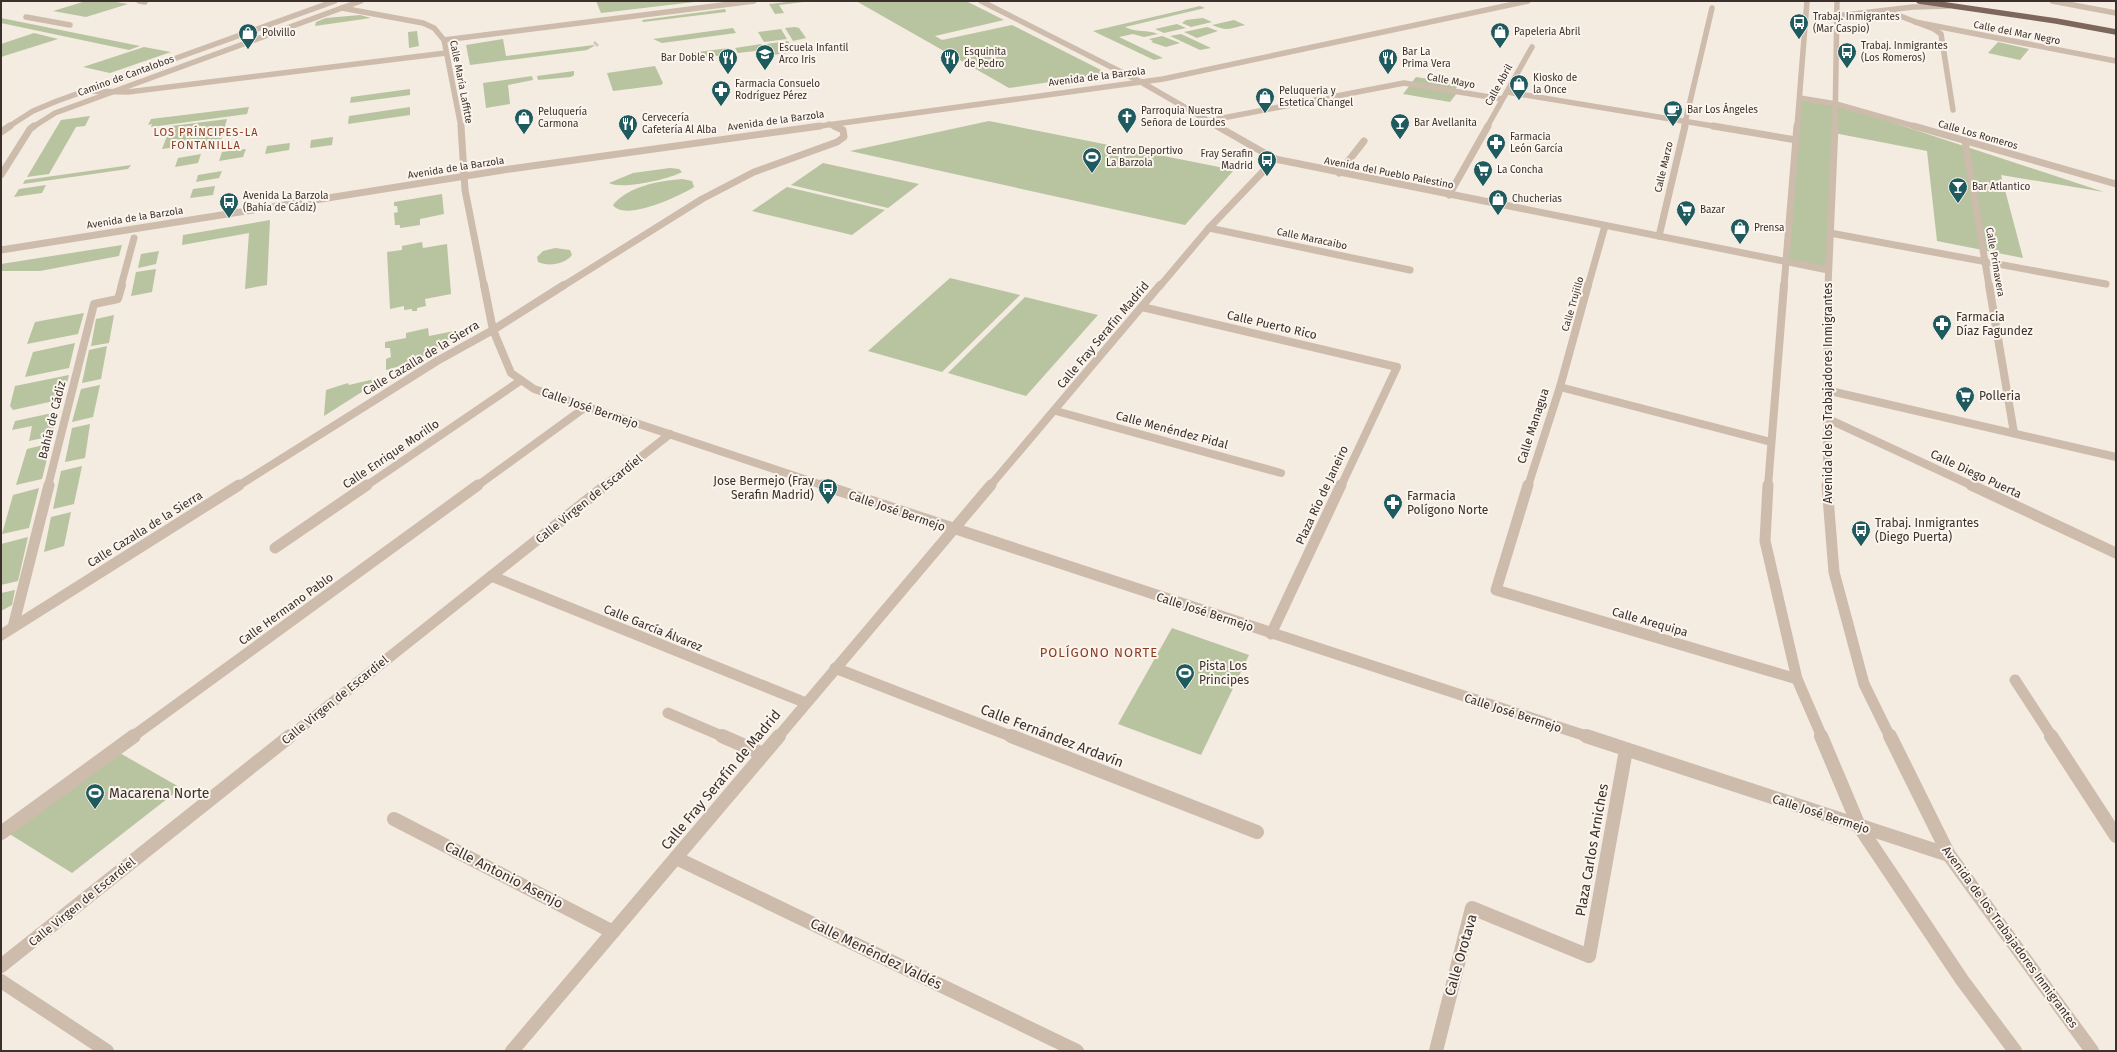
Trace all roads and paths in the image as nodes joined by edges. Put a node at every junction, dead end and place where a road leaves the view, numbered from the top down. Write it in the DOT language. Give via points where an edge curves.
graph roads {
  1 [pos="335,1"];
  2 [pos="361,1"];
  3 [pos="754,1"];
  4 [pos="981,1"];
  5 [pos="1494,1"];
  6 [pos="1528,1"];
  7 [pos="1807,1"];
  8 [pos="1837,1"];
  9 [pos="1919,1"];
  10 [pos="1964,1"];
  11 [pos="2052,1"];
  12 [pos="736,2"];
  13 [pos="1505,5"];
  14 [pos="1956,6"];
  15 [pos="342,8"];
  16 [pos="1712,8"];
  17 [pos="1887,11"];
  18 [pos="2116,13"];
  19 [pos="26,16"];
  20 [pos="1836,16"];
  21 [pos="2056,21"];
  22 [pos="1915,22"];
  23 [pos="70,25"];
  24 [pos="2116,32"];
  25 [pos="444,40"];
  26 [pos="1532,47"];
  27 [pos="446,53"];
  28 [pos="2116,61"];
  29 [pos="1141,82"];
  30 [pos="82,91"];
  31 [pos="110,92"];
  32 [pos="1507,92"];
  33 [pos="1800,98"];
  34 [pos="1502,99"];
  35 [pos="1836,104"];
  36 [pos="1953,110"];
  37 [pos="1207,121"];
  38 [pos="1685,122"];
  39 [pos="828,124"];
  40 [pos="1,132"];
  41 [pos="1796,140"];
  42 [pos="1364,141"];
  43 [pos="1965,141"];
  44 [pos="1275,159"];
  45 [pos="1339,173"];
  46 [pos="1,175"];
  47 [pos="463,177"];
  48 [pos="2116,184"];
  49 [pos="1449,195"];
  50 [pos="1605,226"];
  51 [pos="1209,228"];
  52 [pos="1830,233"];
  53 [pos="1658,236"];
  54 [pos="134,238"];
  55 [pos="1,250"];
  56 [pos="1786,262"];
  57 [pos="1985,262"];
  58 [pos="1410,270"];
  59 [pos="1828,270"];
  60 [pos="2106,284"];
  61 [pos="1142,307"];
  62 [pos="493,330"];
  63 [pos="1397,367"];
  64 [pos="520,381"];
  65 [pos="1560,387"];
  66 [pos="1826,390"];
  67 [pos="587,406"];
  68 [pos="1056,411"];
  69 [pos="1826,418"];
  70 [pos="2014,433"];
  71 [pos="670,434"];
  72 [pos="1771,442"];
  73 [pos="2116,457"];
  74 [pos="1281,473"];
  75 [pos="953,529"];
  76 [pos="274,548"];
  77 [pos="2116,553"];
  78 [pos="491,576"];
  79 [pos="1496,590"];
  80 [pos="13,627"];
  81 [pos="1271,634"];
  82 [pos="1,635"];
  83 [pos="835,668"];
  84 [pos="1797,679"];
  85 [pos="2015,680"];
  86 [pos="806,703"];
  87 [pos="668,713"];
  88 [pos="1626,750"];
  89 [pos="763,754"];
  90 [pos="394,819"];
  91 [pos="1859,826"];
  92 [pos="1257,832"];
  93 [pos="1,833"];
  94 [pos="2116,836"];
  95 [pos="1949,856"];
  96 [pos="676,858"];
  97 [pos="613,932"];
  98 [pos="1589,956"];
  99 [pos="1,966"];
  100 [pos="1,981"];
  101 [pos="107,1051"];
  102 [pos="512,1051"];
  103 [pos="1077,1051"];
  104 [pos="1436,1051"];
  105 [pos="2015,1051"];
  106 [pos="2092,1051"];
  1 -- 30 [label="street, Camino de Cantalobos"];
  2 -- 15 [label="street, Camino de Cantalobos"];
  3 -- 12 [label="street"];
  4 -- 29 [label="street, Avenida del Pueblo Palestino"];
  5 -- 13 [label="street"];
  6 -- 13 [label="street, Avenida de la Barzola"];
  7 -- 33 [label="street"];
  8 -- 20 [label="street, Avenida de los Trabajadores Inmigrantes"];
  9 -- 14 [label="main road"];
  10 -- 21 [label="main road"];
  11 -- 18 [label="street"];
  12 -- 25 [label="street"];
  13 -- 29 [label="street, Avenida de la Barzola"];
  14 -- 17 [label="street" via="1912,7"];
  14 -- 21 [label="main road"];
  15 -- 25 [label="street, Calle María Laffitte" via="423,23 434,28"];
  15 -- 31 [label="street, Camino de Cantalobos"];
  16 -- 38 [label="street, Calle Marzo"];
  17 -- 20 [label="street"];
  17 -- 22 [label="street"];
  19 -- 23 [label="street"];
  20 -- 35 [label="street, Avenida de los Trabajadores Inmigrantes"];
  21 -- 24 [label="main road"];
  22 -- 28 [label="street, Calle del Mar Negro"];
  22 -- 36 [label="street" via="1941,34"];
  25 -- 27 [label="street, Calle María Laffitte"];
  26 -- 32 [label="street, Calle Abril"];
  27 -- 31 [label="street" via="128,92"];
  27 -- 47 [label="street, Calle María Laffitte" via="460,119"];
  29 -- 37 [label="street, Avenida del Pueblo Palestino"];
  29 -- 39 [label="street, Avenida de la Barzola"];
  30 -- 31 [label="street"];
  30 -- 40 [label="street, Camino de Cantalobos" via="33,111"];
  31 -- 46 [label="street, Camino de Cantalobos" via="55,113 30,129"];
  32 -- 34 [label="street, Calle Abril"];
  32 -- 38 [label="street"];
  33 -- 35 [label="street, Calle Los Romeros"];
  33 -- 41 [label="street"];
  34 -- 37 [label="street, Calle Mayo" via="1404,83"];
  34 -- 49 [label="street, Calle Abril"];
  35 -- 43 [label="street, Calle Los Romeros"];
  35 -- 52 [label="street, Avenida de los Trabajadores Inmigrantes"];
  37 -- 44 [label="street, Avenida del Pueblo Palestino"];
  38 -- 41 [label="street"];
  38 -- 53 [label="street, Calle Marzo"];
  39 -- 47 [label="street, Avenida de la Barzola"];
  39 -- 62 [label="street, Calle Cazalla de la Sierra" via="843,130 844,137 837,142 754,172 702,199"];
  41 -- 56 [label="street"];
  42 -- 45 [label="street"];
  43 -- 48 [label="street, Calle Los Romeros"];
  43 -- 57 [label="street, Calle Primavera"];
  44 -- 45 [label="street, Avenida del Pueblo Palestino"];
  44 -- 51 [label="street, Calle Fray Serafín Madrid"];
  45 -- 49 [label="street, Avenida del Pueblo Palestino"];
  47 -- 55 [label="street, Avenida de la Barzola"];
  47 -- 62 [label="street, Calle María Laffitte"];
  49 -- 50 [label="street, Avenida del Pueblo Palestino"];
  50 -- 53 [label="street, Avenida del Pueblo Palestino"];
  50 -- 65 [label="street, Calle Trujillo"];
  51 -- 58 [label="street, Calle Maracaibo"];
  51 -- 61 [label="street, Calle Fray Serafín Madrid"];
  52 -- 57 [label="street"];
  52 -- 59 [label="street, Avenida de los Trabajadores Inmigrantes"];
  53 -- 56 [label="street, Avenida del Pueblo Palestino"];
  54 -- 80 [label="street, Bahía de Cádiz" via="118,299 94,304"];
  56 -- 59 [label="street, Avenida del Pueblo Palestino"];
  56 -- 72 [label="street"];
  57 -- 60 [label="street"];
  57 -- 70 [label="street, Calle Primavera"];
  59 -- 66 [label="street, Avenida de los Trabajadores Inmigrantes"];
  61 -- 63 [label="street, Calle Puerto Rico"];
  61 -- 68 [label="street, Calle Fray Serafín Madrid"];
  62 -- 64 [label="street, Calle José Bermejo" via="511,373"];
  62 -- 80 [label="street, Calle Cazalla de la Sierra" via="437,361"];
  63 -- 81 [label="street, Plaza Río de Janeiro"];
  64 -- 67 [label="street, Calle José Bermejo" via="534,389"];
  64 -- 76 [label="street, Calle Enrique Morillo"];
  65 -- 72 [label="street, Calle Managua"];
  65 -- 79 [label="street, Calle Managua"];
  66 -- 69 [label="street, Avenida de los Trabajadores Inmigrantes"];
  66 -- 70 [label="street"];
  67 -- 71 [label="street, Calle José Bermejo"];
  67 -- 93 [label="street, Calle Hermano Pablo"];
  68 -- 74 [label="street, Calle Menéndez Pidal"];
  68 -- 75 [label="street, Calle Fray Serafín Madrid"];
  69 -- 77 [label="street, Calle Diego Puerta"];
  69 -- 95 [label="street, Avenida de los Trabajadores Inmigrantes" via="1826,476 1834,572 1864,684"];
  70 -- 73 [label="street"];
  71 -- 75 [label="street, Calle José Bermejo"];
  71 -- 78 [label="street, Calle Virgen de Escardiel"];
  72 -- 84 [label="street" via="1766,541"];
  75 -- 81 [label="street, Calle José Bermejo"];
  75 -- 83 [label="street, Calle Fray Serafín de Madrid"];
  78 -- 86 [label="street, Calle García Álvarez"];
  78 -- 99 [label="street, Calle Virgen de Escardiel"];
  79 -- 84 [label="street, Calle Arequipa"];
  80 -- 82 [label="street, Calle Cazalla de la Sierra"];
  81 -- 88 [label="street, Calle José Bermejo"];
  83 -- 86 [label="street, Calle Fray Serafín de Madrid"];
  83 -- 92 [label="street, Calle Fernández Ardavín"];
  84 -- 91 [label="street"];
  85 -- 94 [label="street"];
  86 -- 89 [label="street, Calle Fray Serafín de Madrid"];
  87 -- 89 [label="street"];
  88 -- 91 [label="street, Calle José Bermejo"];
  88 -- 98 [label="street, Plaza Carlos Arniches"];
  89 -- 96 [label="street, Calle Fray Serafín de Madrid"];
  90 -- 97 [label="street, Calle Antonio Asenjo"];
  91 -- 95 [label="street, Calle José Bermejo"];
  91 -- 105 [label="street" via="1962,980"];
  95 -- 106 [label="street, Avenida de los Trabajadores Inmigrantes"];
  96 -- 97 [label="street, Calle Fray Serafín de Madrid"];
  96 -- 103 [label="street, Calle Menéndez Valdés"];
  97 -- 102 [label="street, Calle Fray Serafín de Madrid"];
  98 -- 104 [label="street, Calle Orotava" via="1472,908"];
  100 -- 101 [label="street"];
}
